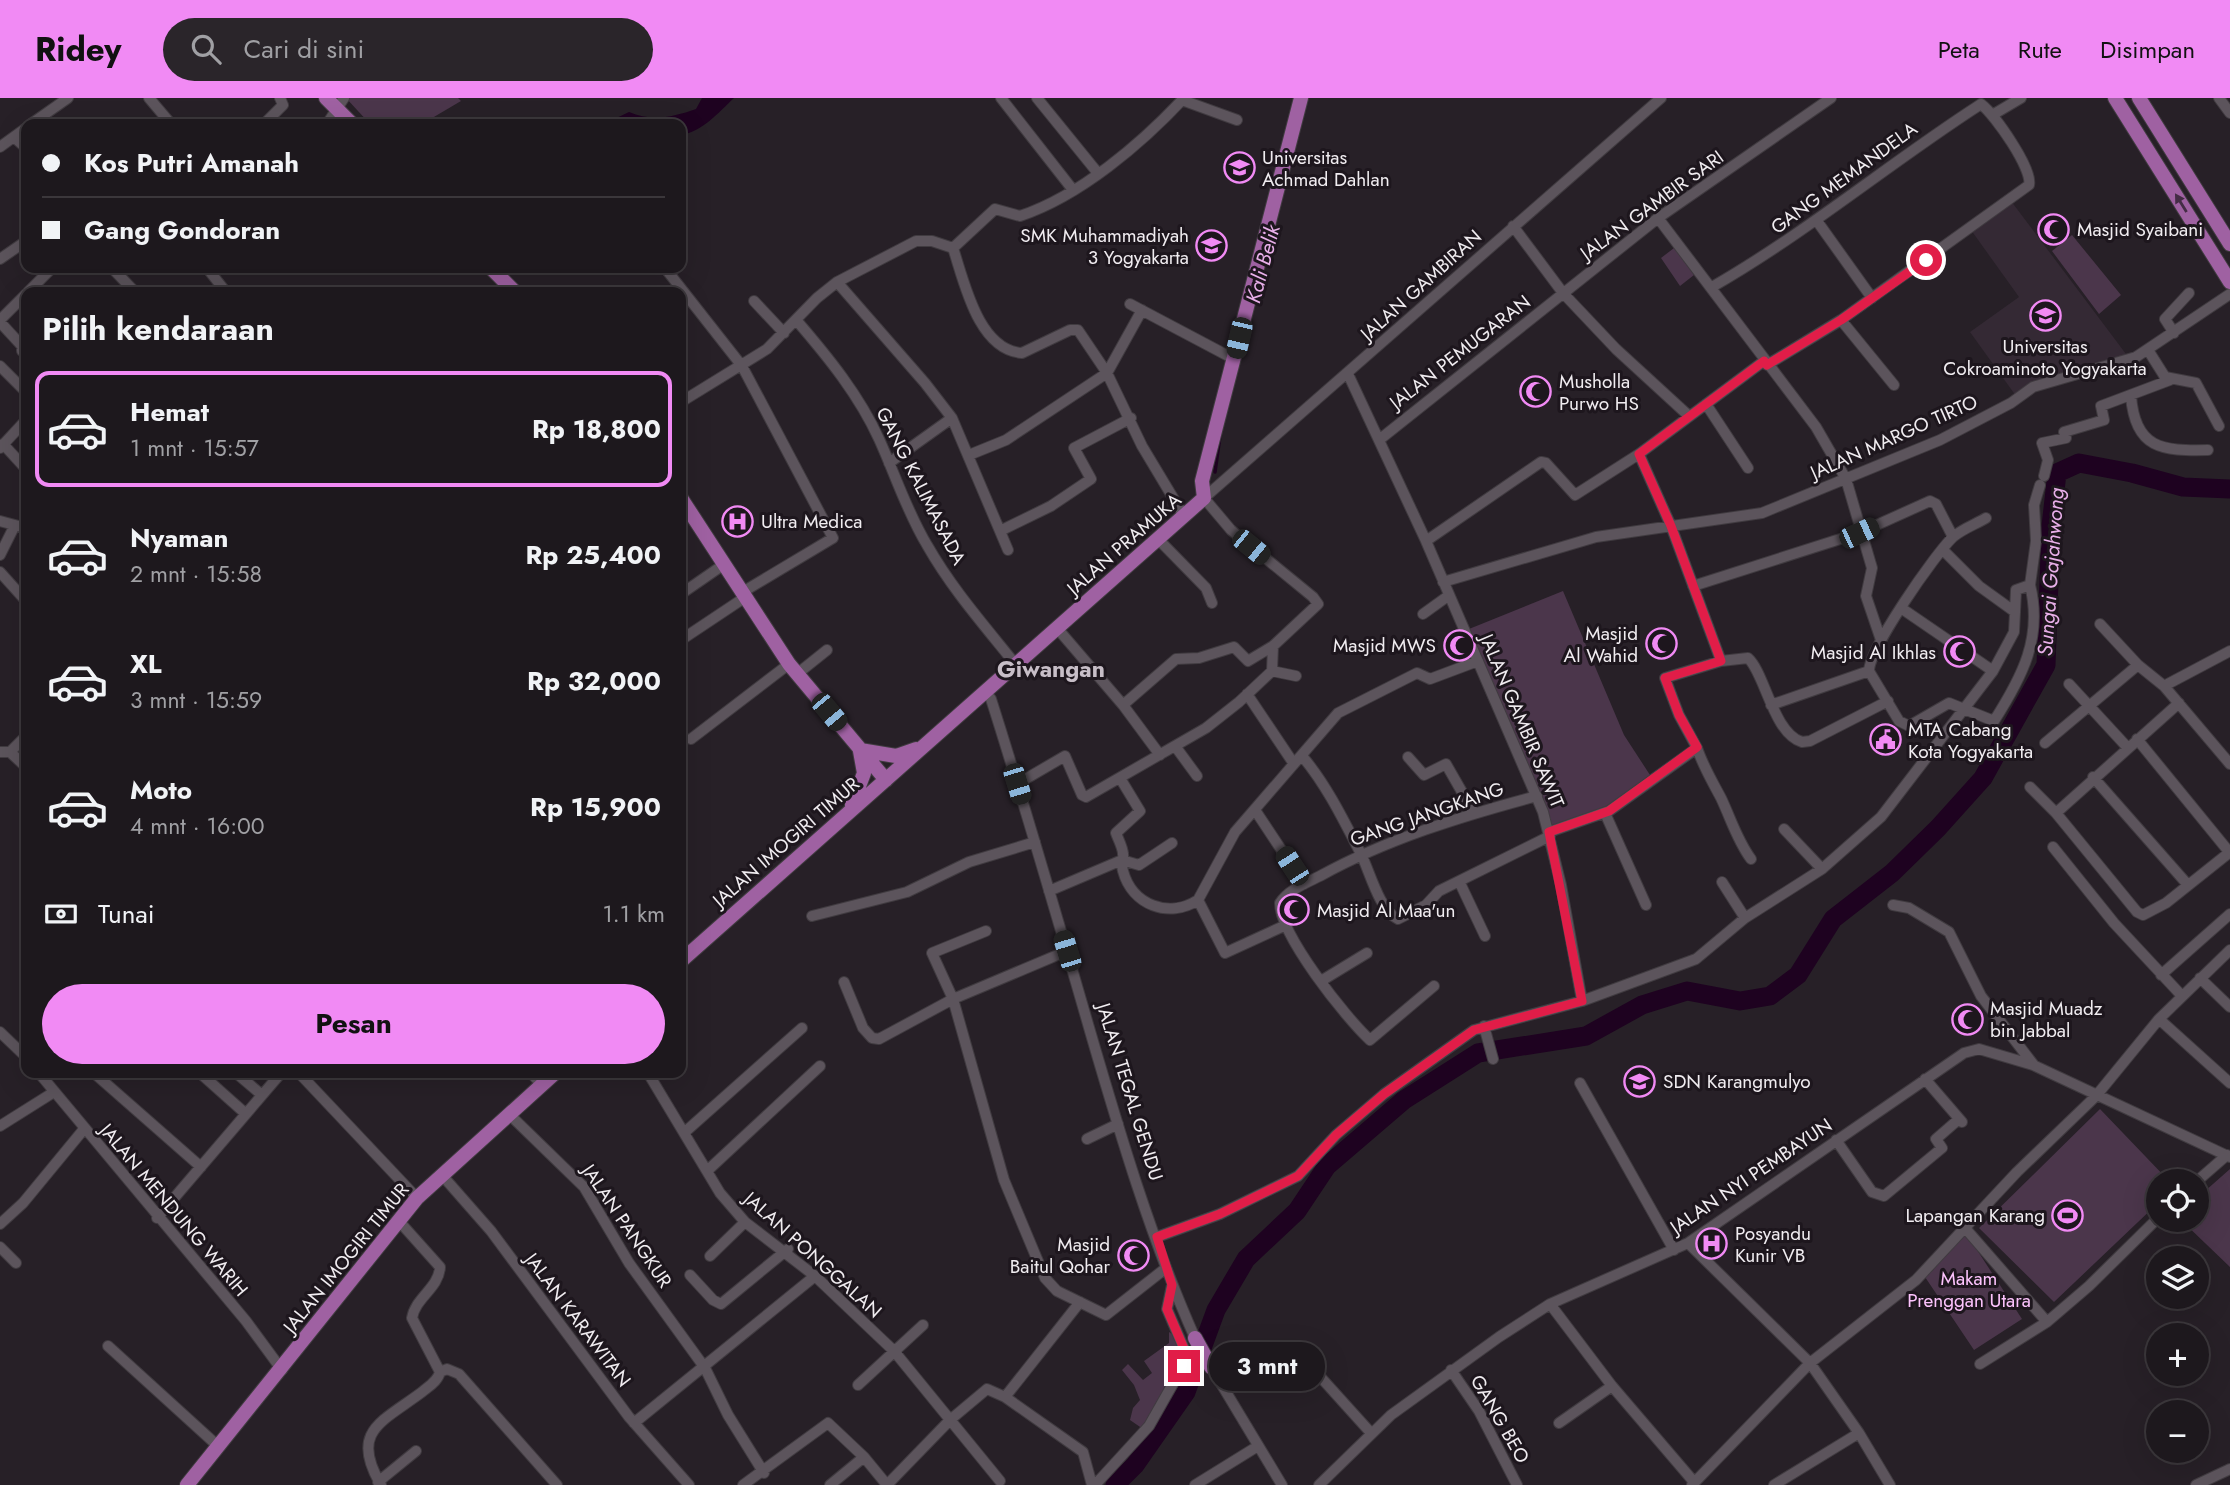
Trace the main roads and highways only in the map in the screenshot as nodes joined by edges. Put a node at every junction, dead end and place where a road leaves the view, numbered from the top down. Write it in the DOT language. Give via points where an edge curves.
graph roads {
  1 [pos="1301,98"];
  2 [pos="2115,98"];
  3 [pos="2139,98"];
  4 [pos="335,101"];
  5 [pos="348,119"];
  6 [pos="2229,239"];
  7 [pos="496,273"];
  8 [pos="2230,282"];
  9 [pos="509,287"];
  10 [pos="686,511"];
  11 [pos="924,746"];
  12 [pos="860,750"];
  13 [pos="886,780"];
  14 [pos="847,814"];
  15 [pos="686,957"];
  16 [pos="549,1078"];
  17 [pos="1195,1338"];
  18 [pos="1211,1367"];
  19 [pos="191,1484"];
  1 -- 11 [label="main road, JALAN PRAMUKA" via="1202,481 1204,499"];
  8 -- 2 [label="main road, one-way"];
  3 -- 6 [label="main road"];
  4 -- 5 [label="main road"];
  7 -- 9 [label="main road"];
  10 -- 12 [label="main road" via="793,669"];
  11 -- 12 [label="main road" via="896,756"];
  11 -- 13 [label="main road, JALAN PRAMUKA"];
  12 -- 13 [label="main road"];
  12 -- 14 [label="main road" via="864,774"];
  13 -- 14 [label="main road, JALAN IMOGIRI TIMUR"];
  14 -- 15 [label="main road, JALAN IMOGIRI TIMUR"];
  16 -- 19 [label="main road, JALAN IMOGIRI TIMUR" via="416,1198"];
  17 -- 18 [label="main road, JALAN TEGAL GENDU"];
}
